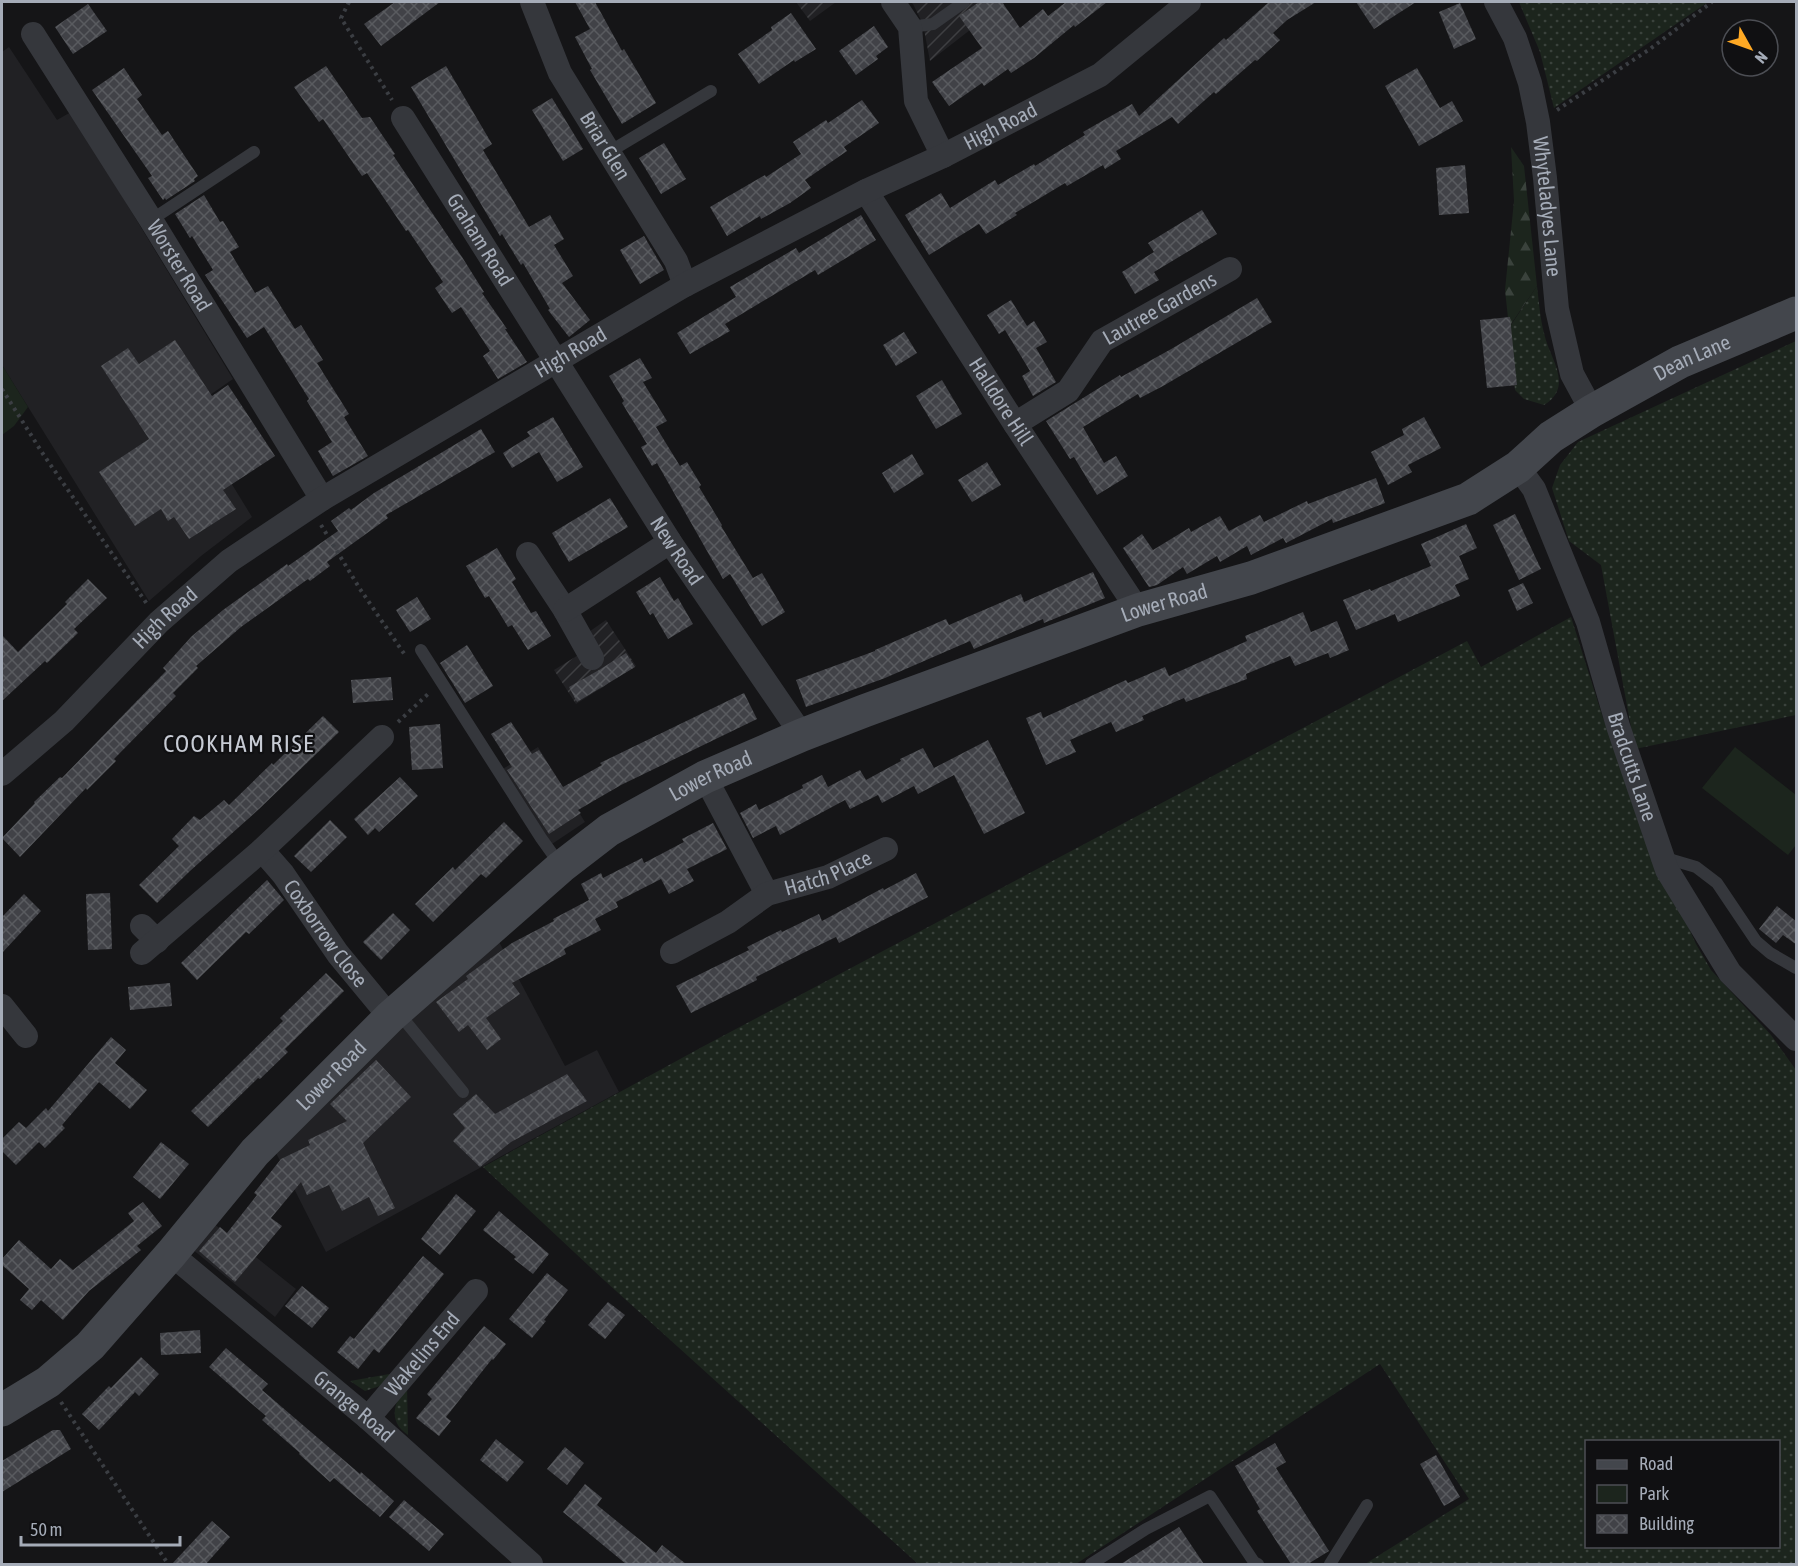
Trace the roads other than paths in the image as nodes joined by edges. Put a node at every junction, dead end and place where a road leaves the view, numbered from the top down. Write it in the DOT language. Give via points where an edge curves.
graph roads {
  1 [pos="532,2"];
  2 [pos="893,2"];
  3 [pos="964,2"];
  4 [pos="1189,2"];
  5 [pos="1496,2"];
  6 [pos="910,27"];
  7 [pos="33,34"];
  8 [pos="711,91"];
  9 [pos="403,118"];
  10 [pos="254,152"];
  11 [pos="609,152"];
  12 [pos="943,156"];
  13 [pos="866,191"];
  14 [pos="151,220"];
  15 [pos="1230,269"];
  16 [pos="685,285"];
  17 [pos="1797,313"];
  18 [pos="555,362"];
  19 [pos="1592,411"];
  20 [pos="1015,424"];
  21 [pos="1518,467"];
  22 [pos="316,503"];
  23 [pos="670,542"];
  24 [pos="528,555"];
  25 [pos="565,610"];
  26 [pos="1138,610"];
  27 [pos="421,650"];
  28 [pos="592,658"];
  29 [pos="802,735"];
  30 [pos="378,749"];
  31 [pos="2,774"];
  32 [pos="705,777"];
  33 [pos="886,849"];
  34 [pos="262,850"];
  35 [pos="1662,857"];
  36 [pos="561,867"];
  37 [pos="767,894"];
  38 [pos="147,940"];
  39 [pos="672,952"];
  40 [pos="1797,968"];
  41 [pos="2,1006"];
  42 [pos="393,1014"];
  43 [pos="26,1036"];
  44 [pos="1797,1039"];
  45 [pos="462,1092"];
  46 [pos="171,1254"];
  47 [pos="476,1291"];
  48 [pos="2,1410"];
  49 [pos="368,1418"];
  50 [pos="1366,1505"];
  51 [pos="531,1564"];
  52 [pos="1091,1564"];
  53 [pos="1258,1564"];
  54 [pos="1330,1564"];
  1 -- 11 [label="street, Briar Glen" via="560,73"];
  2 -- 6 [label="street"];
  3 -- 6 [label="lane" via="933,24"];
  4 -- 12 [label="street, High Road" via="1100,75"];
  5 -- 19 [label="street, Whyteladyes Lane" via="1515,38 1530,83 1545,178 1557,309 1572,374"];
  6 -- 12 [label="street" via="915,101"];
  7 -- 14 [label="street, Worster Road"];
  8 -- 11 [label="lane"];
  9 -- 18 [label="street, Graham Road"];
  10 -- 14 [label="lane"];
  11 -- 16 [label="street, Briar Glen" via="676,261"];
  12 -- 13 [label="street, High Road"];
  13 -- 16 [label="street, High Road"];
  13 -- 20 [label="street, Halldore Hill"];
  14 -- 22 [label="street, Worster Road"];
  15 -- 20 [label="street, Lautree Gardens" via="1102,341 1068,391"];
  16 -- 18 [label="street, High Road"];
  17 -- 19 [label="street, Dean Lane" via="1680,362"];
  18 -- 22 [label="street, High Road"];
  18 -- 23 [label="street, New Road"];
  19 -- 21 [label="street, Lower Road" via="1551,438"];
  20 -- 26 [label="street, Halldore Hill"];
  21 -- 26 [label="street, Lower Road" via="1468,499 1251,578"];
  21 -- 35 [label="street, Bradcutts Lane" via="1534,489 1588,622"];
  22 -- 31 [label="street, High Road" via="229,561 159,622 64,722"];
  23 -- 25 [label="street"];
  23 -- 29 [label="street, New Road"];
  24 -- 25 [label="street"];
  25 -- 28 [label="street"];
  26 -- 29 [label="street, Lower Road"];
  27 -- 36 [label="lane"];
  29 -- 32 [label="street, Lower Road"];
  30 -- 34 [label="street"];
  32 -- 36 [label="street, Lower Road" via="609,830"];
  32 -- 37 [label="street, Hatch Place"];
  33 -- 37 [label="street, Hatch Place" via="828,878"];
  34 -- 38 [label="street"];
  34 -- 42 [label="street, Coxborrow Close" via="338,954"];
  35 -- 40 [label="lane" via="1696,867 1717,884 1756,941"];
  35 -- 44 [label="street, Bradcutts Lane" via="1730,973"];
  36 -- 42 [label="street, Lower Road"];
  37 -- 39 [label="street, Hatch Place" via="728,922"];
  41 -- 43 [label="street"];
  42 -- 45 [label="lane"];
  42 -- 46 [label="street, Lower Road" via="255,1152"];
  46 -- 48 [label="street, Lower Road" via="90,1346 48,1382"];
  46 -- 49 [label="street, Grange Road"];
  47 -- 49 [label="street, Wakelins End"];
  49 -- 51 [label="street, Grange Road"];
  50 -- 54 [label="lane"];
  52 -- 53 [label="lane" via="1146,1529 1210,1496"];
}
